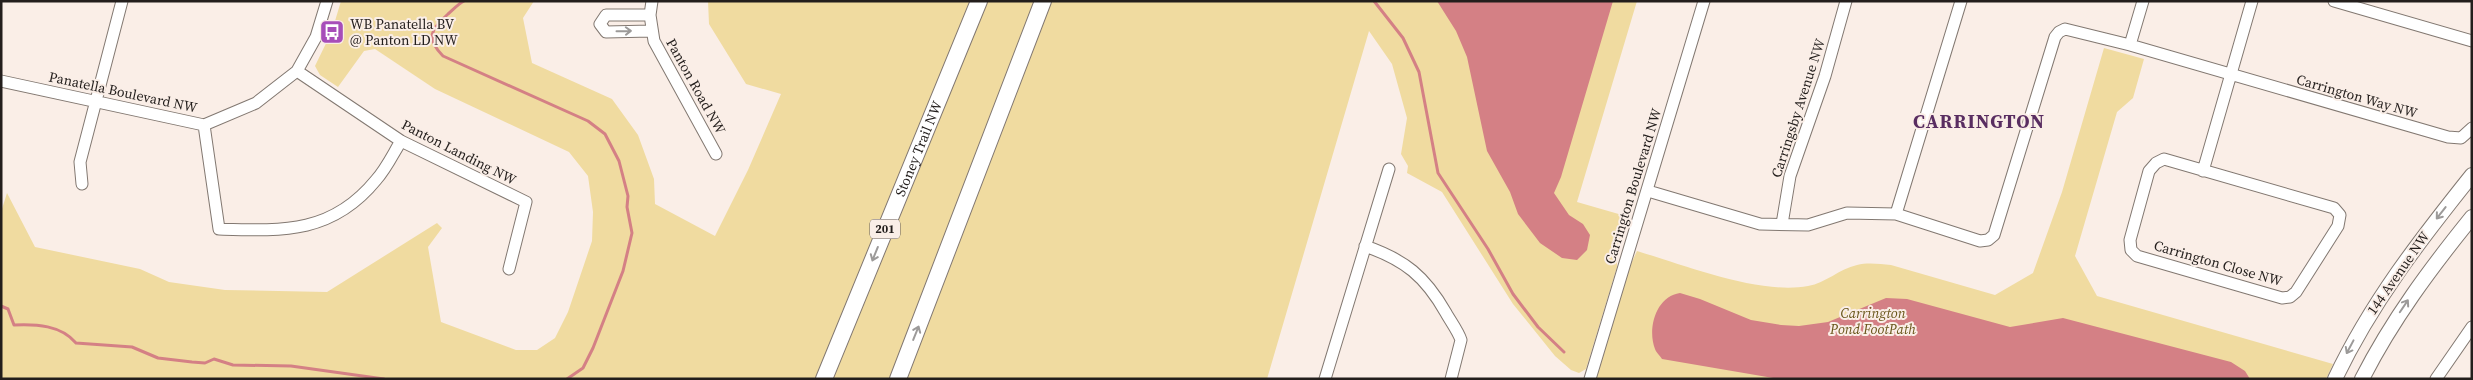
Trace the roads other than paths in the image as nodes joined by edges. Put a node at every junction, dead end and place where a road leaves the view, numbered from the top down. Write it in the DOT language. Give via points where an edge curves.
graph roads {
  1 [pos="122,1"];
  2 [pos="328,1"];
  3 [pos="652,1"];
  4 [pos="967,1"];
  5 [pos="979,1"];
  6 [pos="1043,1"];
  7 [pos="1055,1"];
  8 [pos="1704,1"];
  9 [pos="1846,1"];
  10 [pos="1961,1"];
  11 [pos="2143,1"];
  12 [pos="2252,1"];
  13 [pos="2334,1"];
  14 [pos="650,15"];
  15 [pos="651,31"];
  16 [pos="2472,41"];
  17 [pos="2130,45"];
  18 [pos="298,71"];
  19 [pos="2231,76"];
  20 [pos="946,80"];
  21 [pos="1,81"];
  22 [pos="94,101"];
  23 [pos="204,125"];
  24 [pos="2472,128"];
  25 [pos="401,141"];
  26 [pos="716,154"];
  27 [pos="1390,169"];
  28 [pos="2203,171"];
  29 [pos="2472,175"];
  30 [pos="82,184"];
  31 [pos="1648,191"];
  32 [pos="1896,214"];
  33 [pos="2472,217"];
  34 [pos="1782,224"];
  35 [pos="1365,246"];
  36 [pos="948,249"];
  37 [pos="509,269"];
  38 [pos="2472,327"];
  39 [pos="824,379"];
  40 [pos="898,379"];
  41 [pos="1325,379"];
  42 [pos="1451,379"];
  43 [pos="1590,379"];
  44 [pos="2335,379"];
  45 [pos="2362,379"];
  46 [pos="2436,379"];
  1 -- 22 [label="street"];
  2 -- 18 [label="street, Panatella Boulevard NW" via="316,37"];
  3 -- 14 [label="street, Panton Road NW"];
  4 -- 20 [label="highway"];
  5 -- 20 [label="highway, Stoney Trail NW / 201"];
  6 -- 36 [label="highway"];
  7 -- 36 [label="highway" via="979,192"];
  8 -- 31 [label="street, Carrington Boulevard NW"];
  9 -- 34 [label="street, Carringsby Avenue NW" via="1825,76 1790,176"];
  10 -- 32 [label="street"];
  11 -- 17 [label="street"];
  12 -- 19 [label="street"];
  13 -- 16 [label="street"];
  14 -- 15 [label="street, Panton Road NW"];
  14 -- 15 [label="street, one-way" via="606,15 600,24 606,32"];
  15 -- 26 [label="street, Panton Road NW" via="656,47"];
  17 -- 19 [label="street, Carrington Way NW"];
  17 -- 32 [label="street, Carrington Way NW" via="2065,29 2059,32 1994,235 1988,240 1980,241"];
  18 -- 23 [label="street, Panatella Boulevard NW" via="256,103"];
  18 -- 25 [label="street, Panton Landing NW"];
  19 -- 24 [label="street, Carrington Way NW" via="2448,137 2461,138"];
  19 -- 28 [label="street"];
  20 -- 39 [label="highway, Stoney Trail NW / 201, one-way"];
  21 -- 22 [label="street, Panatella Boulevard NW"];
  22 -- 23 [label="street, Panatella Boulevard NW"];
  22 -- 30 [label="street" via="80,162"];
  23 -- 25 [label="street" via="219,229 306,227 343,212 376,180"];
  25 -- 37 [label="street, Panton Landing NW" via="526,202"];
  27 -- 35 [label="street"];
  28 -- 28 [label="street, Carrington Close NW" via="2164,159 2156,163 2149,171 2130,240 2131,250 2137,256 2282,298 2290,297 2338,226 2340,215 2334,208"];
  29 -- 44 [label="main road, 144 Avenue NW, one-way" via="2389,282"];
  31 -- 34 [label="street" via="1760,224"];
  31 -- 43 [label="street, Carrington Boulevard NW"];
  32 -- 34 [label="street" via="1847,213 1808,224"];
  45 -- 33 [label="main road, 144 Avenue NW, one-way" via="2418,284"];
  35 -- 41 [label="street"];
  35 -- 42 [label="street" via="1392,256 1419,274 1437,297 1461,340"];
  40 -- 36 [label="highway, one-way"];
  38 -- 46 [label="street"];
}
